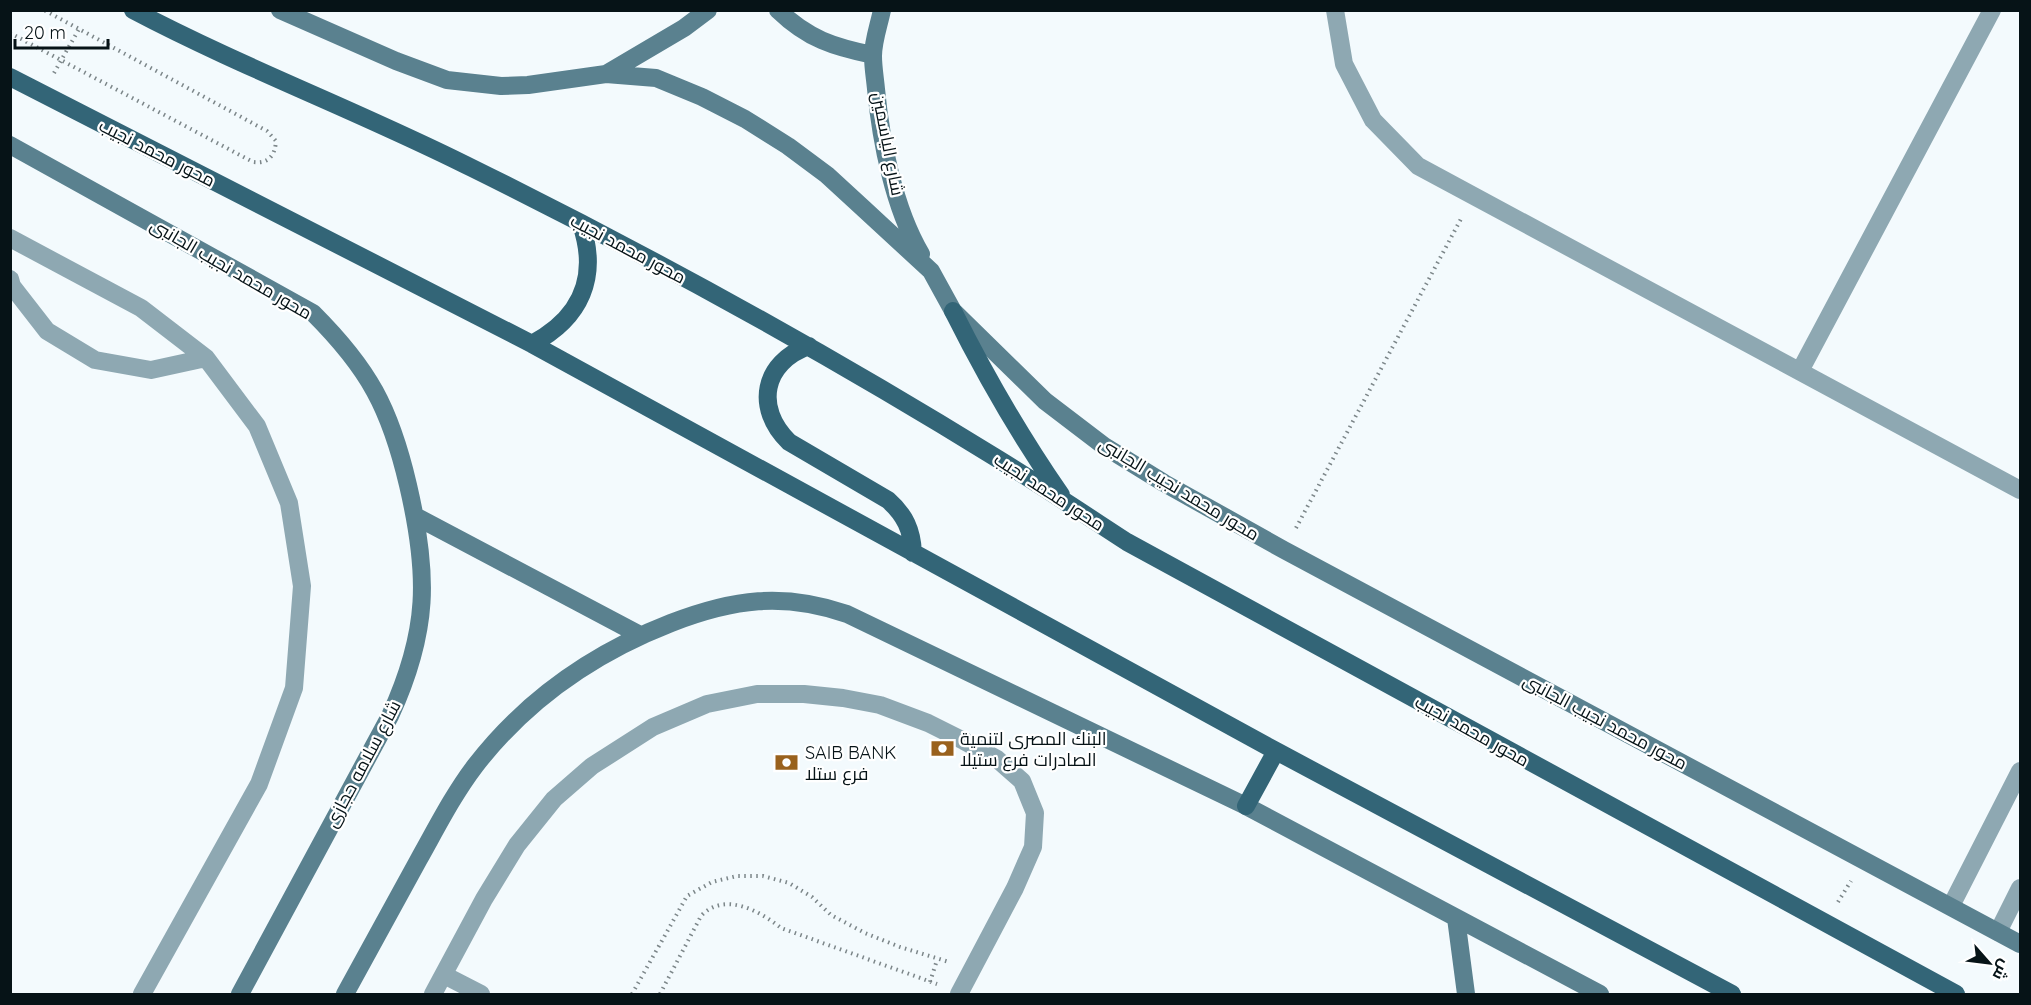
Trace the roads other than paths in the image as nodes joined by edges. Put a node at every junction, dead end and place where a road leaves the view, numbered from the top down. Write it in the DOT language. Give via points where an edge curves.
graph roads {
  1 [pos="133,10"];
  2 [pos="280,10"];
  3 [pos="708,10"];
  4 [pos="778,10"];
  5 [pos="882,10"];
  6 [pos="1335,10"];
  7 [pos="1992,10"];
  8 [pos="873,55"];
  9 [pos="606,74"];
  10 [pos="10,78"];
  11 [pos="10,145"];
  12 [pos="581,224"];
  13 [pos="10,238"];
  14 [pos="931,271"];
  15 [pos="10,279"];
  16 [pos="953,311"];
  17 [pos="532,344"];
  18 [pos="809,346"];
  19 [pos="206,358"];
  20 [pos="1800,371"];
  21 [pos="2020,490"];
  22 [pos="1068,504"];
  23 [pos="416,516"];
  24 [pos="913,553"];
  25 [pos="640,635"];
  26 [pos="1276,751"];
  27 [pos="2020,771"];
  28 [pos="1246,806"];
  29 [pos="2020,888"];
  30 [pos="1951,906"];
  31 [pos="1455,918"];
  32 [pos="1998,932"];
  33 [pos="2020,944"];
  34 [pos="444,975"];
  35 [pos="960,993"];
  36 [pos="142,994"];
  37 [pos="240,994"];
  38 [pos="345,994"];
  39 [pos="433,994"];
  40 [pos="481,994"];
  41 [pos="1466,994"];
  42 [pos="1600,994"];
  43 [pos="1732,994"];
  44 [pos="1956,994"];
  1 -- 12 [label="main road, محور محمد نجيب" via="195,43 471,167"];
  2 -- 9 [label="street, محور محمد نجيب الجانبى" via="447,80 528,85"];
  3 -- 9 [label="street"];
  4 -- 8 [label="street" via="807,33 839,48"];
  5 -- 8 [label="street, شارع الياسمين"];
  6 -- 20 [label="street" via="1344,64 1373,120 1418,166"];
  7 -- 20 [label="street"];
  8 -- 14 [label="street, شارع الياسمين" via="877,102 896,192 910,236"];
  9 -- 14 [label="street, محور محمد نجيب الجانبى" via="656,78 746,119 827,176"];
  10 -- 17 [label="main road, محور محمد نجيب"];
  11 -- 23 [label="street, محور محمد نجيب الجانبى" via="313,313 359,363 377,393 402,456"];
  12 -- 17 [label="main road" via="589,259 582,294 562,324"];
  12 -- 18 [label="main road, محور محمد نجيب"];
  13 -- 19 [label="street" via="141,308"];
  14 -- 16 [label="street, محور محمد نجيب الجانبى"];
  15 -- 19 [label="street" via="47,331 95,360 151,370"];
  16 -- 22 [label="main road" via="1015,426"];
  16 -- 30 [label="street, محور محمد نجيب الجانبى" via="1045,401 1104,446 1164,483"];
  17 -- 24 [label="main road, محور محمد نجيب"];
  18 -- 22 [label="main road, محور محمد نجيب"];
  18 -- 24 [label="main road" via="786,358 770,381 768,408 772,421 789,442 888,500 909,527"];
  19 -- 36 [label="street" via="257,426 289,503 302,586 294,688 259,784"];
  20 -- 21 [label="street"];
  22 -- 44 [label="main road, محور محمد نجيب" via="1127,542"];
  23 -- 25 [label="street"];
  23 -- 37 [label="street, شارع سلامه حجازى" via="423,602 412,661 402,689"];
  24 -- 26 [label="main road, محور محمد نجيب"];
  25 -- 28 [label="street" via="747,602 787,600 822,606"];
  25 -- 38 [label="street" via="563,680 501,735 475,766 452,800"];
  26 -- 28 [label="main road"];
  26 -- 43 [label="main road, محور محمد نجيب"];
  27 -- 30 [label="street"];
  28 -- 31 [label="street"];
  29 -- 32 [label="street"];
  30 -- 32 [label="street, محور محمد نجيب الجانبى"];
  31 -- 41 [label="street"];
  31 -- 42 [label="street"];
  32 -- 33 [label="street, محور محمد نجيب الجانبى"];
  34 -- 35 [label="street" via="517,845 562,792 592,766 653,727 707,704 757,694 814,695 880,705 928,723 997,759 1022,781 1035,813 1033,847"];
  34 -- 39 [label="street"];
  34 -- 40 [label="street"];
}
